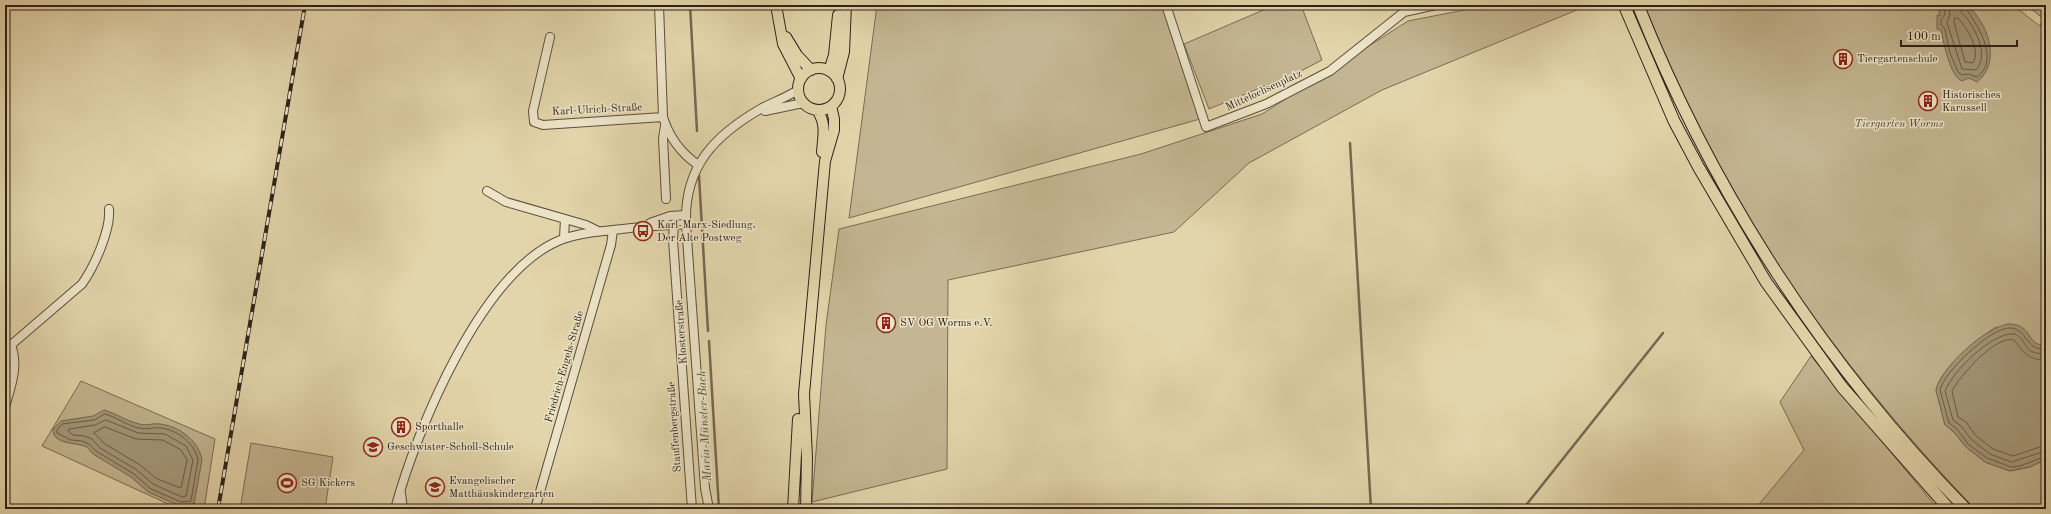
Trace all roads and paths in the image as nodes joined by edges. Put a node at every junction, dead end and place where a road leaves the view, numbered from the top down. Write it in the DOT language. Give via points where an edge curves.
graph roads {
  1 [pos="658,5"];
  2 [pos="776,5"];
  3 [pos="840,5"];
  4 [pos="846,5"];
  5 [pos="1166,5"];
  6 [pos="1436,5"];
  7 [pos="1624,5"];
  8 [pos="1638,5"];
  9 [pos="1403,8"];
  10 [pos="778,18"];
  11 [pos="550,37"];
  12 [pos="811,70"];
  13 [pos="829,71"];
  14 [pos="801,79"];
  15 [pos="837,79"];
  16 [pos="798,90"];
  17 [pos="803,103"];
  18 [pos="831,106"];
  19 [pos="817,110"];
  20 [pos="753,114"];
  21 [pos="664,122"];
  22 [pos="698,165"];
  23 [pos="487,191"];
  24 [pos="666,199"];
  25 [pos="109,209"];
  26 [pos="685,214"];
  27 [pos="565,219"];
  28 [pos="674,224"];
  29 [pos="686,224"];
  30 [pos="642,226"];
  31 [pos="613,230"];
  32 [pos="598,231"];
  33 [pos="564,238"];
  34 [pos="808,320"];
  35 [pos="8,343"];
  36 [pos="5,407"];
  37 [pos="401,488"];
  38 [pos="794,494"];
  39 [pos="395,509"];
  40 [pos="403,509"];
  41 [pos="535,509"];
  42 [pos="692,509"];
  43 [pos="707,509"];
  44 [pos="787,509"];
  45 [pos="793,509"];
  46 [pos="806,509"];
  47 [pos="1949,509"];
  48 [pos="1966,509"];
  1 -- 21 [label="street"];
  2 -- 10 [label="main road"];
  3 -- 13 [label="main road" via="834,55"];
  4 -- 15 [label="main road" via="844,52"];
  5 -- 9 [label="street, Mittelochsenplatz" via="1206,127 1266,104 1330,71"];
  6 -- 9 [label="street, Mittelochsenplatz"];
  7 -- 47 [label="highway" via="1651,71 1688,148 1766,282 1842,387"];
  8 -- 48 [label="highway" via="1687,115 1723,186 1786,286 1852,380"];
  10 -- 12 [label="main road" via="791,46"];
  10 -- 14 [label="main road" via="783,44"];
  11 -- 21 [label="street, Karl-Ulrich-Straße" via="534,111 534,122 543,125"];
  12 -- 13 [label="main road"];
  12 -- 14 [label="main road"];
  13 -- 15 [label="main road"];
  14 -- 16 [label="main road"];
  15 -- 18 [label="main road" via="840,86 839,95"];
  16 -- 17 [label="main road"];
  16 -- 20 [label="street, Klosterstraße"];
  17 -- 19 [label="main road"];
  17 -- 20 [label="street, Klosterstraße"];
  18 -- 19 [label="main road"];
  18 -- 34 [label="main road" via="834,124 825,161"];
  19 -- 34 [label="main road" via="825,130"];
  20 -- 22 [label="street, Klosterstraße" via="720,138"];
  21 -- 22 [label="street" via="678,146"];
  21 -- 24 [label="street"];
  22 -- 26 [label="street, Klosterstraße" via="688,193"];
  23 -- 27 [label="street" via="506,202"];
  25 -- 35 [label="street" via="107,231 82,284"];
  26 -- 29 [label="street, Klosterstraße"];
  26 -- 30 [label="street" via="670,216"];
  27 -- 32 [label="street"];
  27 -- 33 [label="street"];
  28 -- 29 [label="street"];
  28 -- 30 [label="street"];
  28 -- 42 [label="street, Stauffenbergstraße" via="673,240"];
  29 -- 43 [label="street, Klosterstraße"];
  30 -- 31 [label="street"];
  31 -- 32 [label="street"];
  31 -- 41 [label="street, Friedrich-Engels-Straße" via="611,245"];
  32 -- 33 [label="street"];
  33 -- 37 [label="street" via="542,250 506,282 461,347 424,423"];
  34 -- 38 [label="main road"];
  34 -- 46 [label="main road" via="804,394"];
  35 -- 36 [label="street" via="15,361 14,376"];
  37 -- 39 [label="street"];
  37 -- 40 [label="street"];
  38 -- 44 [label="street"];
  38 -- 45 [label="main road"];
}
